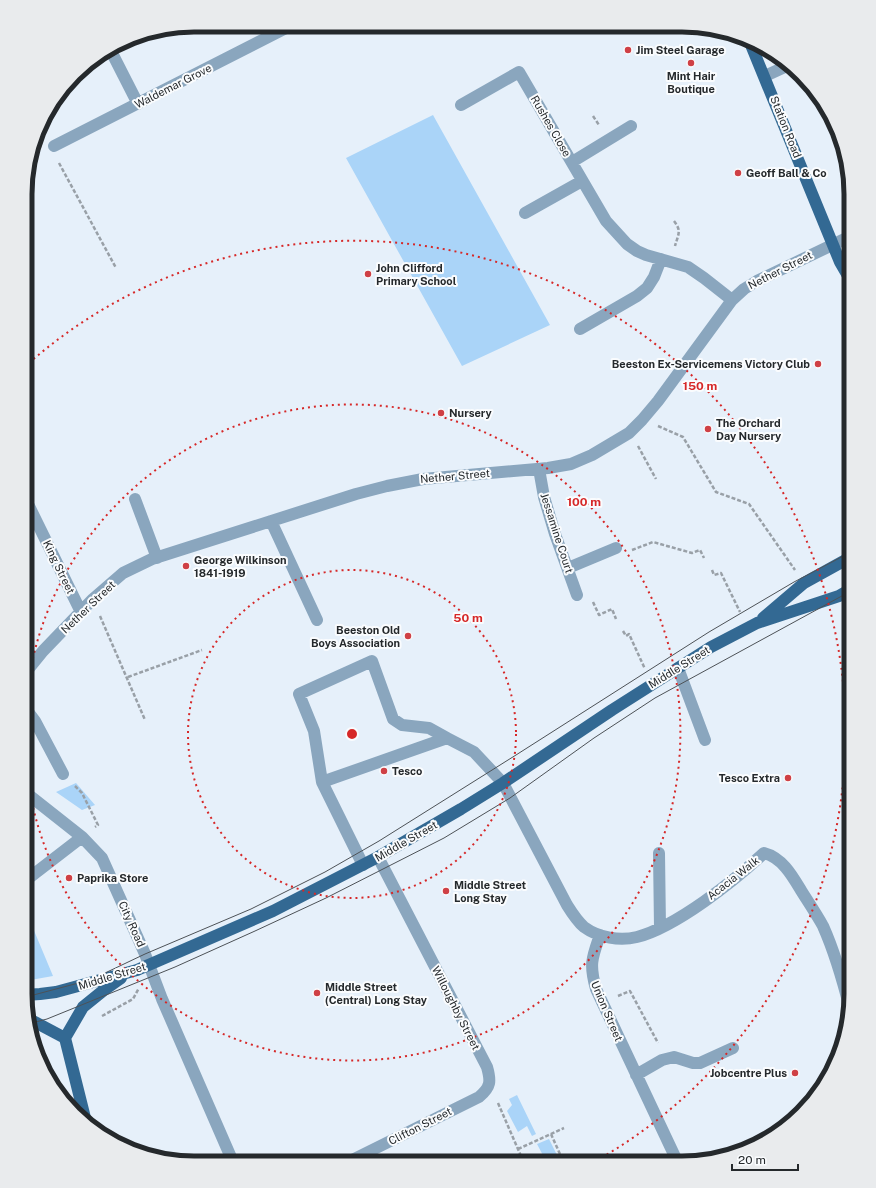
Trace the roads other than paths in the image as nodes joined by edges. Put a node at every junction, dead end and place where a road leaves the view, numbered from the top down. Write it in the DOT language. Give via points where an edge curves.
graph roads {
  1 [pos="278,32"];
  2 [pos="753,49"];
  3 [pos="113,54"];
  4 [pos="783,68"];
  5 [pos="765,76"];
  6 [pos="138,104"];
  7 [pos="461,105"];
  8 [pos="631,126"];
  9 [pos="54,146"];
  10 [pos="572,162"];
  11 [pos="582,181"];
  12 [pos="525,213"];
  13 [pos="844,239"];
  14 [pos="833,244"];
  15 [pos="666,260"];
  16 [pos="844,269"];
  17 [pos="732,300"];
  18 [pos="580,329"];
  19 [pos="539,469"];
  20 [pos="135,499"];
  21 [pos="32,512"];
  22 [pos="271,521"];
  23 [pos="616,548"];
  24 [pos="157,558"];
  25 [pos="844,561"];
  26 [pos="568,568"];
  27 [pos="844,593"];
  28 [pos="577,596"];
  29 [pos="81,612"];
  30 [pos="317,620"];
  31 [pos="752,625"];
  32 [pos="32,665"];
  33 [pos="678,668"];
  34 [pos="32,718"];
  35 [pos="447,738"];
  36 [pos="705,740"];
  37 [pos="64,774"];
  38 [pos="322,782"];
  39 [pos="503,783"];
  40 [pos="32,798"];
  41 [pos="82,837"];
  42 [pos="659,853"];
  43 [pos="378,858"];
  44 [pos="363,865"];
  45 [pos="32,876"];
  46 [pos="660,928"];
  47 [pos="600,935"];
  48 [pos="150,965"];
  49 [pos="130,972"];
  50 [pos="844,987"];
  51 [pos="32,994"];
  52 [pos="34,1022"];
  53 [pos="65,1038"];
  54 [pos="733,1048"];
  55 [pos="636,1075"];
  56 [pos="489,1086"];
  57 [pos="84,1112"];
  58 [pos="230,1156"];
  59 [pos="360,1156"];
  60 [pos="675,1156"];
  1 -- 6 [label="street, Waldemar Grove"];
  2 -- 5 [label="main road, Station Road"];
  3 -- 6 [label="street"];
  4 -- 5 [label="street"];
  5 -- 14 [label="main road, Station Road"];
  6 -- 9 [label="street, Waldemar Grove"];
  7 -- 10 [label="street, Rushes Close" via="519,72"];
  8 -- 10 [label="street"];
  10 -- 11 [label="street, Rushes Close"];
  11 -- 12 [label="street"];
  11 -- 15 [label="street, Rushes Close" via="606,221 627,244 637,251"];
  13 -- 14 [label="street, Nether Street"];
  14 -- 16 [label="main road, Station Road"];
  14 -- 17 [label="street, Nether Street" via="744,289"];
  15 -- 17 [label="street, Rushes Close" via="688,267"];
  15 -- 18 [label="street" via="647,288"];
  17 -- 19 [label="street, Nether Street" via="658,401 629,433 571,464"];
  19 -- 22 [label="street, Nether Street" via="394,484"];
  19 -- 26 [label="street, Jessamine Court" via="544,497"];
  20 -- 24 [label="street"];
  21 -- 29 [label="street, King Street"];
  22 -- 24 [label="street, Nether Street"];
  22 -- 30 [label="street"];
  23 -- 26 [label="street"];
  24 -- 29 [label="street, Nether Street" via="123,573"];
  25 -- 31 [label="main road, Middle Street" via="804,584"];
  26 -- 28 [label="street, Jessamine Court"];
  27 -- 31 [label="main road, Middle Street"];
  29 -- 32 [label="street, Nether Street"];
  31 -- 33 [label="main road, Middle Street"];
  33 -- 36 [label="street"];
  33 -- 39 [label="main road, Middle Street"];
  34 -- 37 [label="street"];
  35 -- 38 [label="street"];
  35 -- 38 [label="street" via="429,728 402,725 392,719 372,661 299,694 314,731"];
  35 -- 39 [label="street" via="474,752"];
  38 -- 44 [label="street"];
  39 -- 43 [label="main road, Middle Street"];
  39 -- 47 [label="street" via="577,920"];
  40 -- 41 [label="street, City Road"];
  41 -- 45 [label="street"];
  41 -- 48 [label="street, City Road" via="102,858"];
  42 -- 46 [label="street"];
  43 -- 44 [label="main road, Middle Street"];
  43 -- 56 [label="street, Willoughby Street" via="487,1067"];
  44 -- 48 [label="main road, Middle Street" via="273,911"];
  46 -- 47 [label="street, Acacia Walk" via="631,938"];
  46 -- 50 [label="street, Acacia Walk" via="733,880 764,853 778,860 794,879 822,925"];
  47 -- 55 [label="street, Union Street" via="592,957 591,973"];
  48 -- 49 [label="main road, Middle Street"];
  48 -- 58 [label="street, City Road" via="162,999"];
  49 -- 51 [label="main road, Middle Street" via="56,992"];
  49 -- 53 [label="main road" via="83,1007"];
  52 -- 53 [label="main road"];
  53 -- 57 [label="main road"];
  54 -- 55 [label="street" via="700,1062 693,1063 674,1057 662,1060"];
  55 -- 60 [label="street, Union Street"];
  56 -- 59 [label="street, Clifton Street" via="479,1097"];
}
